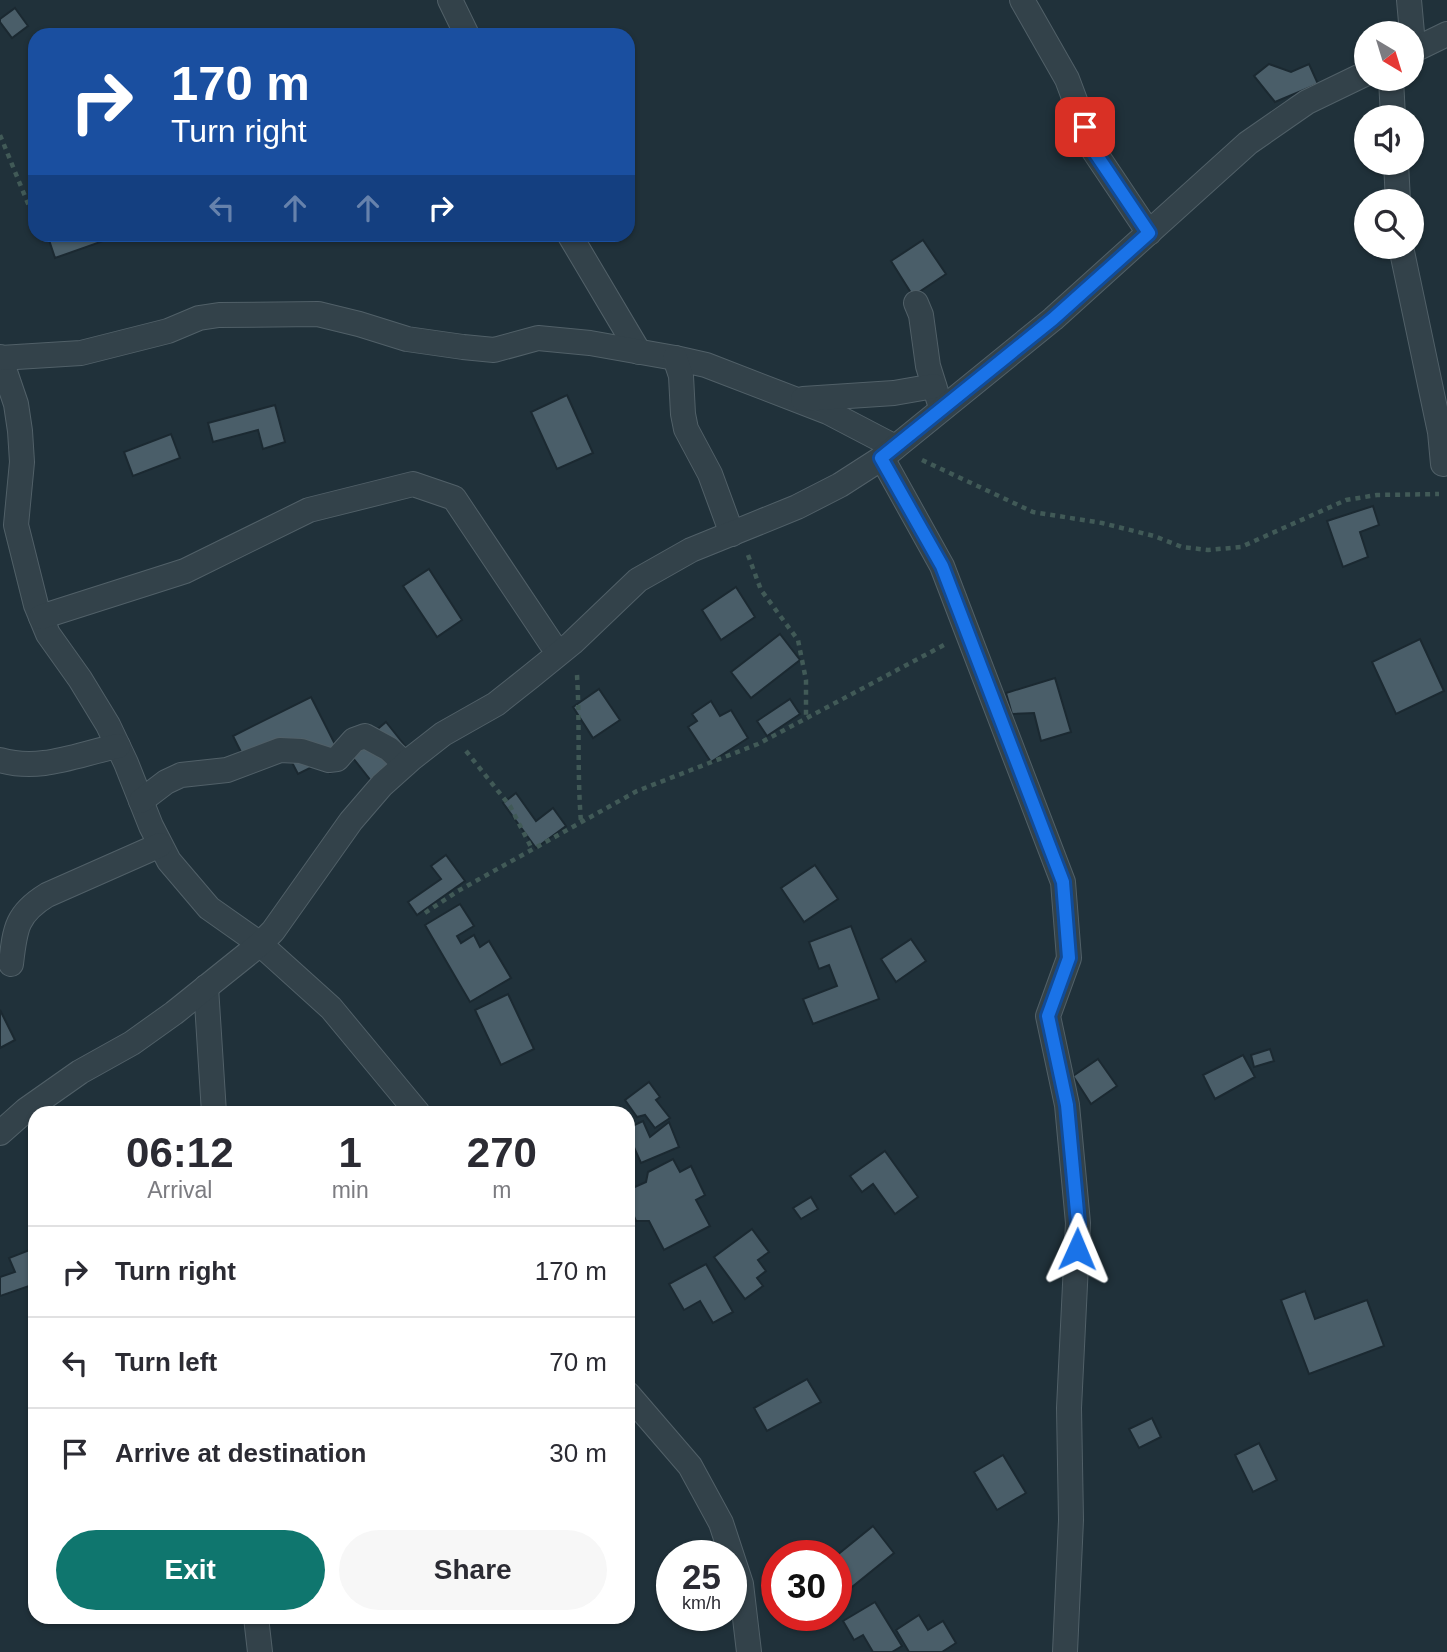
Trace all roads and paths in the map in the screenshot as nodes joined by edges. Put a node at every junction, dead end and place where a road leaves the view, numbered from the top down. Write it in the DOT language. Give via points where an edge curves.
graph roads {
  1 [pos="450,0"];
  2 [pos="1022,0"];
  3 [pos="1409,0"];
  4 [pos="1411,21"];
  5 [pos="464,28"];
  6 [pos="1447,34"];
  7 [pos="1424,40"];
  8 [pos="1354,79"];
  9 [pos="0,135"];
  10 [pos="28,201"];
  11 [pos="1149,233"];
  12 [pos="574,242"];
  13 [pos="1404,259"];
  14 [pos="916,303"];
  15 [pos="639,352"];
  16 [pos="0,357"];
  17 [pos="676,358"];
  18 [pos="938,397"];
  19 [pos="795,400"];
  20 [pos="888,452"];
  21 [pos="1443,464"];
  22 [pos="1447,494"];
  23 [pos="733,533"];
  24 [pos="41,617"];
  25 [pos="967,634"];
  26 [pos="561,643"];
  27 [pos="806,717"];
  28 [pos="449,732"];
  29 [pos="118,746"];
  30 [pos="0,760"];
  31 [pos="405,764"];
  32 [pos="141,800"];
  33 [pos="581,822"];
  34 [pos="160,845"];
  35 [pos="531,849"];
  36 [pos="425,913"];
  37 [pos="260,944"];
  38 [pos="11,964"];
  39 [pos="206,987"];
  40 [pos="32,1106"];
  41 [pos="214,1106"];
  42 [pos="412,1106"];
  43 [pos="28,1109"];
  44 [pos="0,1133"];
  45 [pos="635,1402"];
  46 [pos="257,1624"];
  47 [pos="260,1652"];
  48 [pos="749,1652"];
  49 [pos="1065,1652"];
  1 -- 5 [label="street"];
  2 -- 11 [label="street" via="1067,79 1094,151"];
  3 -- 4 [label="street"];
  6 -- 7 [label="street"];
  8 -- 11 [label="street" via="1307,102 1248,143"];
  9 -- 10 [label="path"];
  11 -- 18 [label="street" via="1053,319"];
  12 -- 15 [label="street"];
  13 -- 21 [label="street"];
  14 -- 18 [label="street"];
  15 -- 16 [label="street" via="538,338 484,349 407,339 318,314 219,315 81,353"];
  15 -- 17 [label="street"];
  16 -- 24 [label="street" via="20,431 16,525"];
  17 -- 19 [label="street"];
  17 -- 23 [label="street" via="686,429"];
  18 -- 19 [label="street" via="894,393"];
  18 -- 20 [label="street"];
  19 -- 20 [label="street" via="828,412"];
  20 -- 22 [label="path" via="1033,512 1102,523 1182,548 1208,550 1241,547 1346,500"];
  20 -- 23 [label="street" via="808,502"];
  20 -- 25 [label="street" via="942,566"];
  23 -- 26 [label="street" via="638,580"];
  23 -- 27 [label="path" via="749,556 761,590 797,640 806,680"];
  24 -- 26 [label="street" via="185,571 309,510 413,484 454,498"];
  24 -- 29 [label="street"];
  25 -- 27 [label="path"];
  25 -- 49 [label="street" via="1063,882 1069,958 1048,1016 1067,1105 1078,1223"];
  26 -- 28 [label="street" via="496,704"];
  26 -- 33 [label="path" via="576,662"];
  27 -- 33 [label="path" via="758,744 637,791"];
  28 -- 31 [label="street"];
  28 -- 35 [label="path" via="510,806"];
  29 -- 30 [label="street" via="36,766"];
  29 -- 32 [label="street"];
  31 -- 32 [label="street" via="390,749 365,736 354,740 337,759 281,750 227,770 181,775"];
  31 -- 37 [label="street" via="351,821"];
  32 -- 34 [label="street"];
  33 -- 35 [label="path"];
  34 -- 37 [label="street" via="209,908"];
  34 -- 38 [label="street" via="34,903 18,925"];
  35 -- 36 [label="path"];
  37 -- 39 [label="street"];
  37 -- 42 [label="street" via="331,1008"];
  39 -- 40 [label="street" via="132,1043"];
  39 -- 41 [label="street"];
  43 -- 44 [label="street"];
  45 -- 48 [label="street" via="690,1466 721,1523 741,1584"];
  46 -- 47 [label="street"];
}
